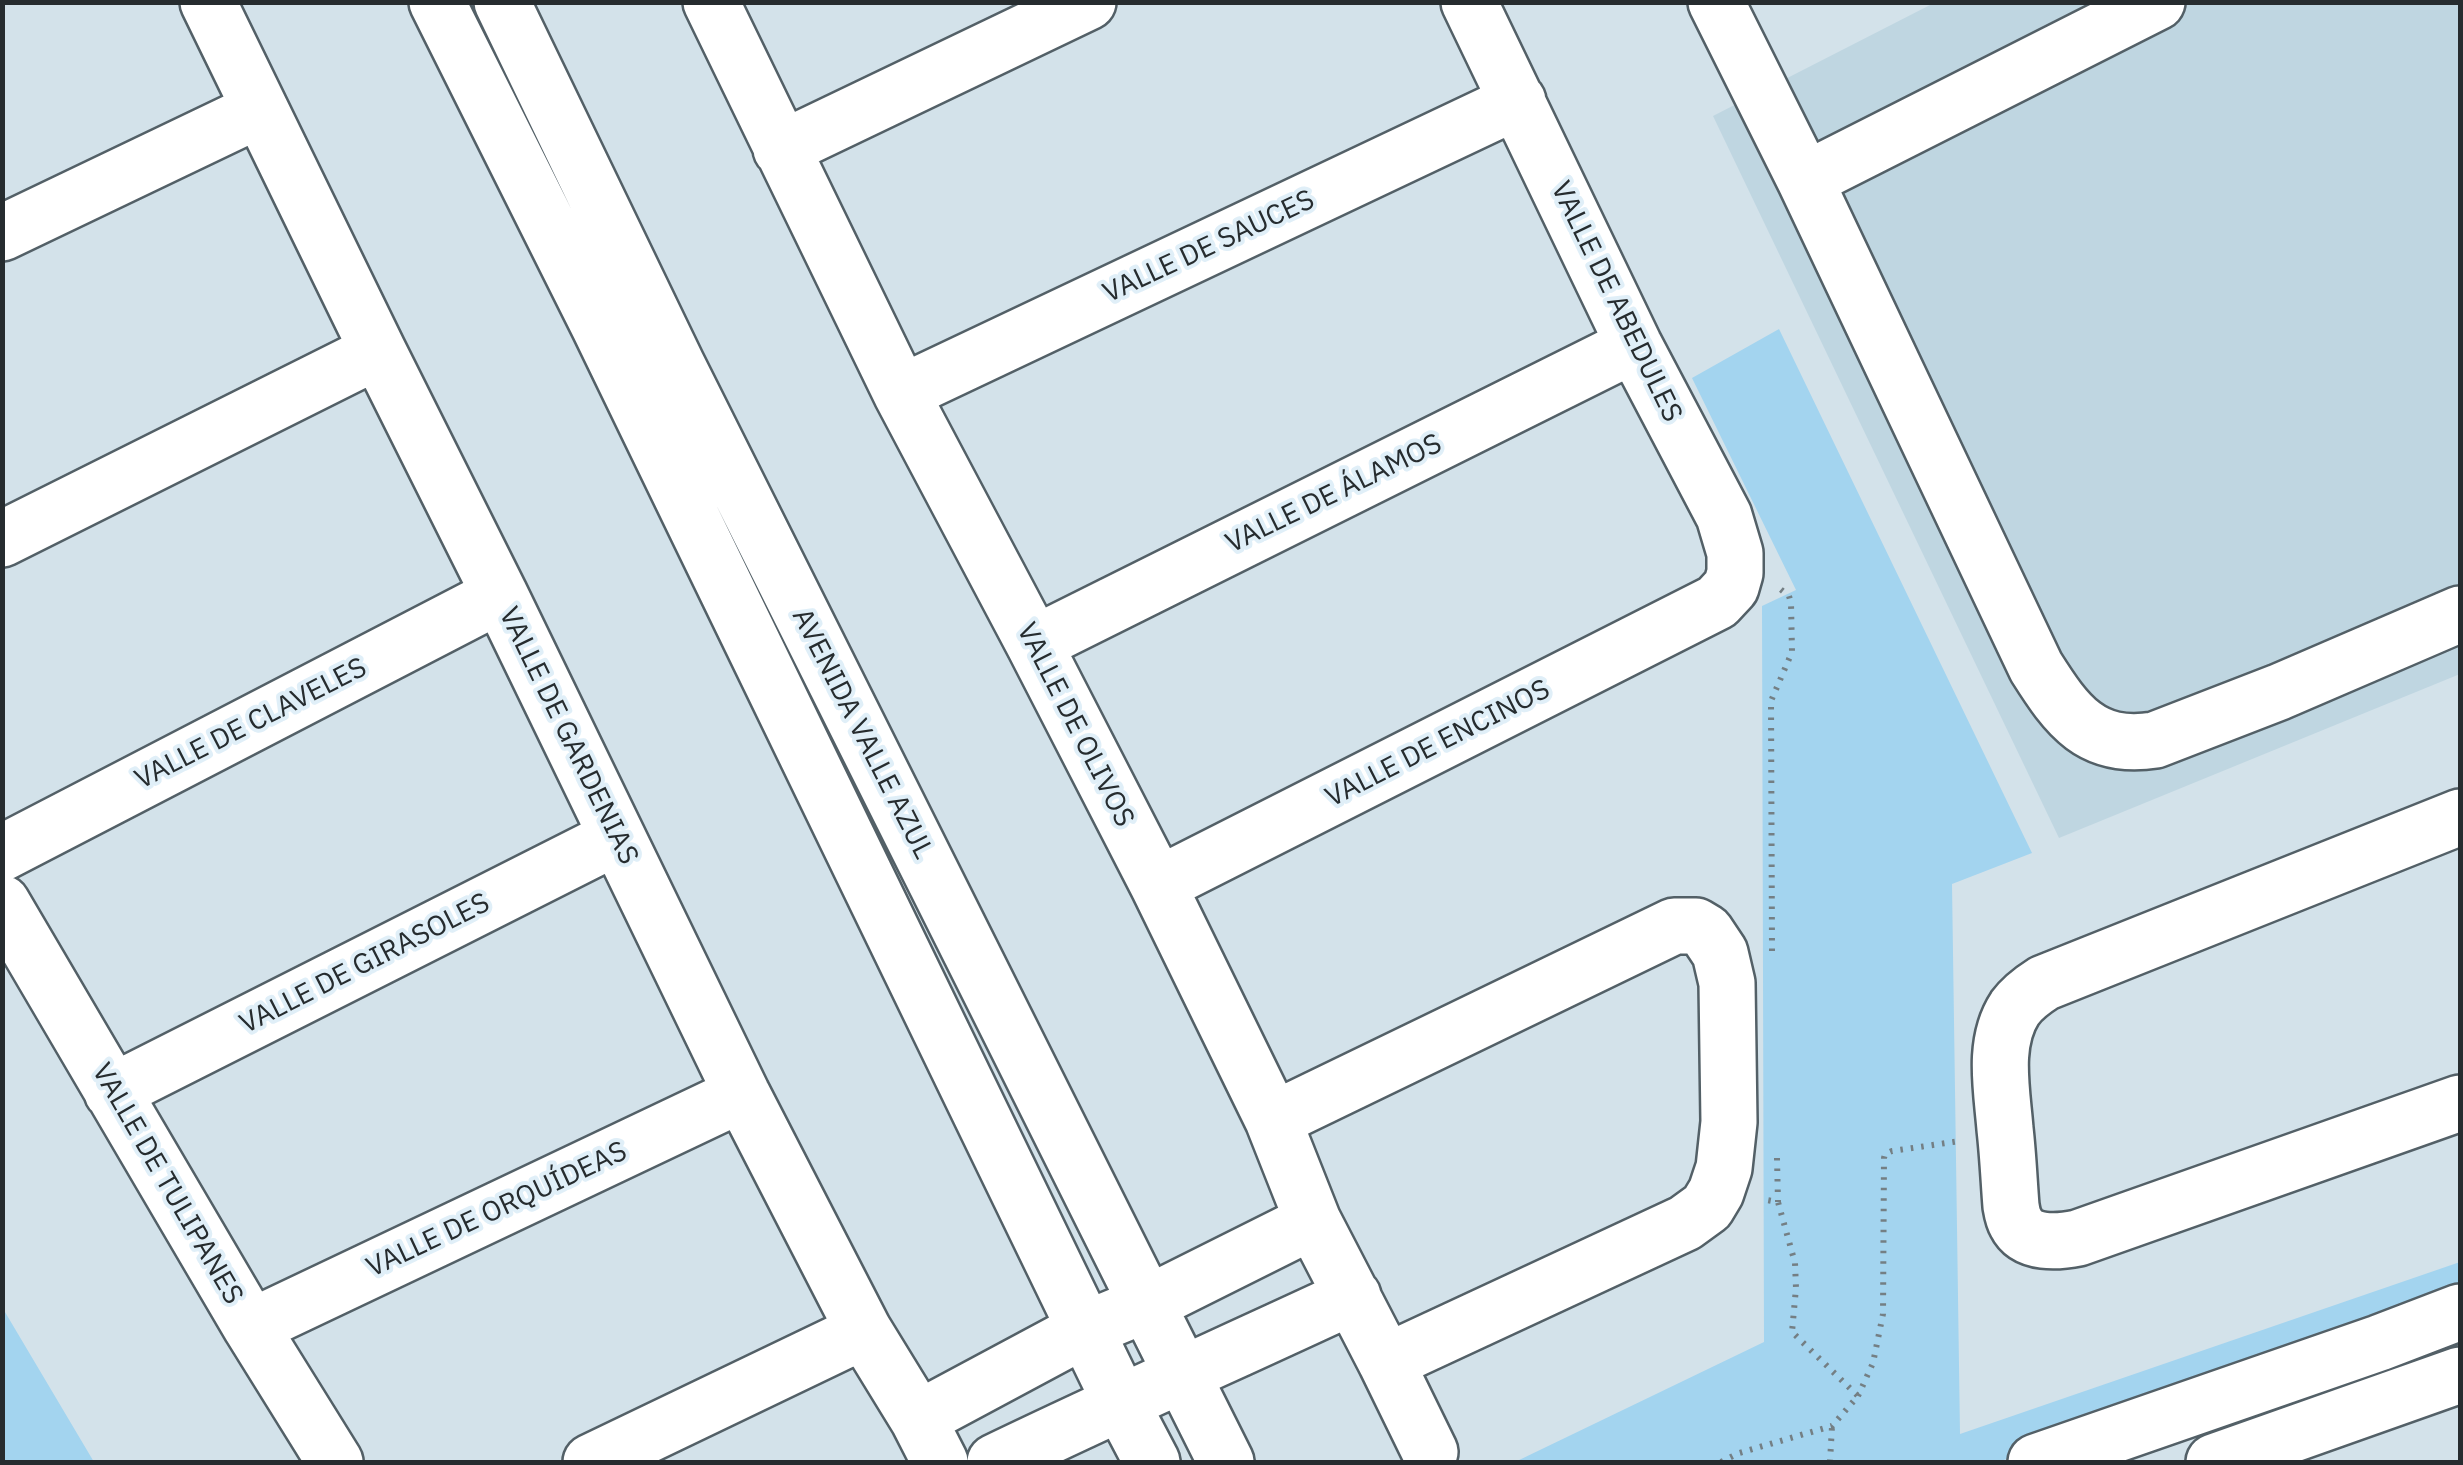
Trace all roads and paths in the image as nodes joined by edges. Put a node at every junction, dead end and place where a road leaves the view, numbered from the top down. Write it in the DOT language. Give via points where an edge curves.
graph roads {
  1 [pos="208,2"];
  2 [pos="437,2"];
  3 [pos="502,2"];
  4 [pos="711,2"];
  5 [pos="1088,2"];
  6 [pos="1469,2"];
  7 [pos="1716,2"];
  8 [pos="2157,2"];
  9 [pos="1518,101"];
  10 [pos="258,110"];
  11 [pos="782,149"];
  12 [pos="1805,180"];
  13 [pos="2,233"];
  14 [pos="648,302"];
  15 [pos="599,326"];
  16 [pos="1634,345"];
  17 [pos="378,351"];
  18 [pos="677,365"];
  19 [pos="630,390"];
  20 [pos="901,393"];
  21 [pos="2,539"];
  22 [pos="1726,588"];
  23 [pos="500,595"];
  24 [pos="2460,614"];
  25 [pos="1034,644"];
  26 [pos="2460,817"];
  27 [pos="617,836"];
  28 [pos="2,853"];
  29 [pos="1158,885"];
  30 [pos="2,903"];
  31 [pos="1772,956"];
  32 [pos="112,1092"];
  33 [pos="742,1094"];
  34 [pos="2460,1103"];
  35 [pos="1273,1120"];
  36 [pos="2006,1134"];
  37 [pos="1776,1145"];
  38 [pos="1778,1202"];
  39 [pos="1700,1208"];
  40 [pos="1312,1221"];
  41 [pos="1353,1296"];
  42 [pos="1147,1304"];
  43 [pos="2460,1312"];
  44 [pos="251,1327"];
  45 [pos="1086,1329"];
  46 [pos="864,1332"];
  47 [pos="1386,1362"];
  48 [pos="2460,1374"];
  49 [pos="1181,1376"];
  50 [pos="1858,1396"];
  51 [pos="1120,1401"];
  52 [pos="1832,1426"];
  53 [pos="929,1441"];
  54 [pos="1430,1452"];
  55 [pos="335,1462"];
  56 [pos="592,1462"];
  57 [pos="995,1462"];
  58 [pos="1152,1462"];
  59 [pos="1226,1462"];
  60 [pos="1721,1462"];
  61 [pos="1830,1462"];
  62 [pos="2036,1462"];
  63 [pos="2214,1462"];
  1 -- 10 [label="street, VALLE DE GARDENIAS"];
  2 -- 15 [label="street, AVENIDA VALLE AZUL"];
  3 -- 14 [label="street, AVENIDA VALLE AZUL"];
  4 -- 11 [label="street, VALLE DE OLIVOS"];
  5 -- 11 [label="street"];
  6 -- 9 [label="street, VALLE DE ABEDULES"];
  7 -- 12 [label="street"];
  8 -- 12 [label="street"];
  9 -- 16 [label="street, VALLE DE ABEDULES"];
  9 -- 20 [label="street, VALLE DE SAUCES"];
  10 -- 13 [label="street"];
  10 -- 17 [label="street, VALLE DE GARDENIAS"];
  11 -- 20 [label="street, VALLE DE OLIVOS"];
  12 -- 24 [label="street" via="2036,667 2069,715 2088,730 2133,744 2178,733"];
  14 -- 15 [label="street"];
  14 -- 18 [label="street, AVENIDA VALLE AZUL"];
  15 -- 19 [label="street, AVENIDA VALLE AZUL"];
  16 -- 22 [label="street, VALLE DE ABEDULES" via="1724,516 1735,553"];
  16 -- 25 [label="street, VALLE DE ÁLAMOS"];
  17 -- 21 [label="street"];
  17 -- 23 [label="street, VALLE DE GARDENIAS"];
  18 -- 19 [label="street"];
  18 -- 42 [label="street, AVENIDA VALLE AZUL"];
  19 -- 45 [label="street, AVENIDA VALLE AZUL"];
  20 -- 25 [label="street, VALLE DE OLIVOS"];
  22 -- 29 [label="street, VALLE DE ENCINOS"];
  22 -- 31 [label="path" via="1775,584 1791,604 1792,652 1771,700"];
  23 -- 27 [label="street, VALLE DE GARDENIAS"];
  23 -- 28 [label="street, VALLE DE CLAVELES"];
  25 -- 29 [label="street, VALLE DE OLIVOS"];
  26 -- 36 [label="street" via="2027,994 2004,1037"];
  27 -- 32 [label="street, VALLE DE GIRASOLES"];
  27 -- 33 [label="street, VALLE DE GARDENIAS"];
  29 -- 35 [label="street, VALLE DE OLIVOS"];
  30 -- 32 [label="street, VALLE DE TULIPANES"];
  32 -- 44 [label="street, VALLE DE TULIPANES"];
  33 -- 44 [label="street, VALLE DE ORQUÍDEAS"];
  33 -- 46 [label="street, VALLE DE GARDENIAS"];
  34 -- 36 [label="street" via="2060,1241 2016,1226"];
  35 -- 39 [label="street" via="1674,926 1696,926 1720,953 1727,983 1729,1122 1724,1168"];
  35 -- 40 [label="street, VALLE DE OLIVOS"];
  36 -- 50 [label="path" via="1885,1154 1883,1314"];
  37 -- 38 [label="path"];
  38 -- 39 [label="path"];
  38 -- 50 [label="path" via="1795,1263 1792,1332"];
  39 -- 47 [label="street"];
  40 -- 41 [label="street, VALLE DE OLIVOS"];
  40 -- 42 [label="street"];
  41 -- 47 [label="street, VALLE DE OLIVOS"];
  41 -- 49 [label="street"];
  42 -- 45 [label="street"];
  42 -- 49 [label="street, AVENIDA VALLE AZUL"];
  43 -- 62 [label="street"];
  44 -- 55 [label="street, VALLE DE TULIPANES"];
  45 -- 51 [label="street, AVENIDA VALLE AZUL"];
  45 -- 53 [label="street"];
  46 -- 53 [label="street, VALLE DE GARDENIAS"];
  46 -- 56 [label="street"];
  47 -- 54 [label="street, VALLE DE OLIVOS"];
  48 -- 63 [label="street"];
  49 -- 51 [label="street"];
  49 -- 59 [label="street, AVENIDA VALLE AZUL"];
  50 -- 52 [label="path"];
  51 -- 57 [label="street"];
  51 -- 58 [label="street, AVENIDA VALLE AZUL"];
  52 -- 60 [label="path"];
  52 -- 61 [label="path"];
}
